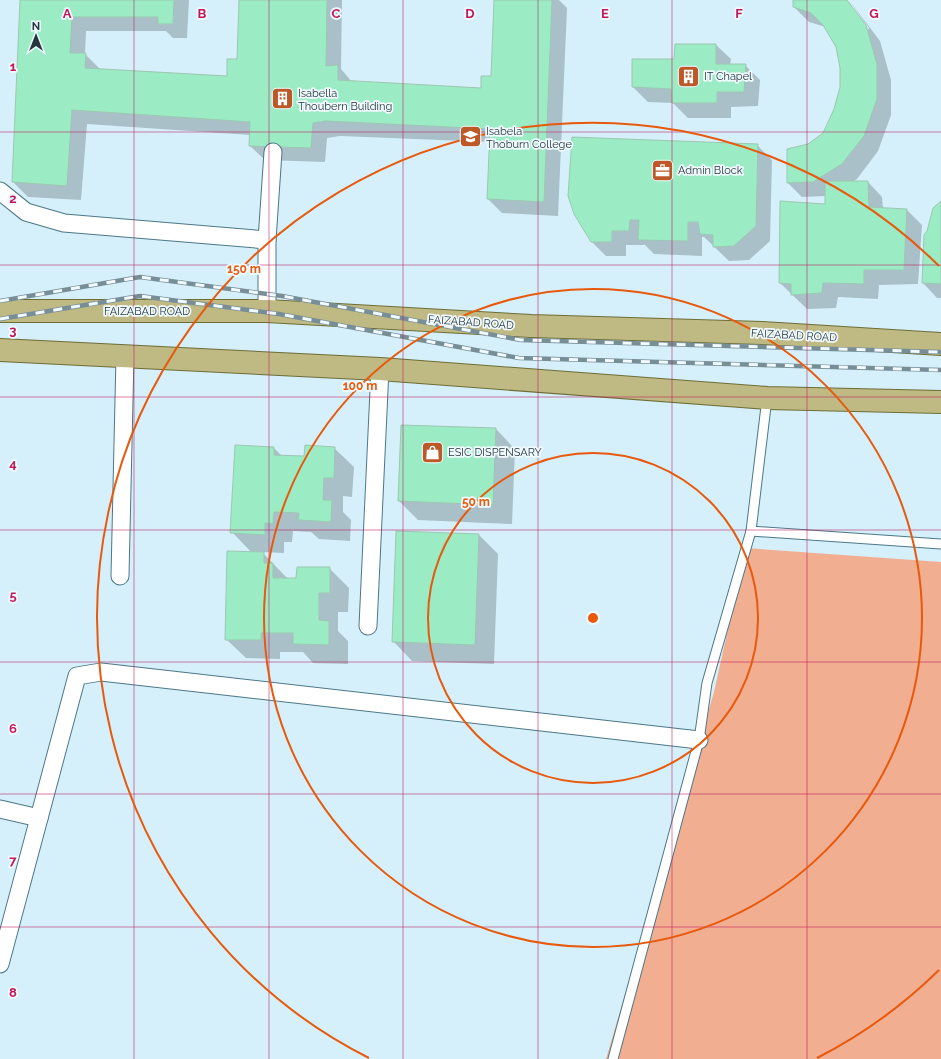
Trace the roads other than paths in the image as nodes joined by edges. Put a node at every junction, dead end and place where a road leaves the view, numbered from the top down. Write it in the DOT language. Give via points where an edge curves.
graph roads {
  1 [pos="273,152"];
  2 [pos="0,191"];
  3 [pos="267,240"];
  4 [pos="0,311"];
  5 [pos="267,311"];
  6 [pos="941,344"];
  7 [pos="0,350"];
  8 [pos="125,356"];
  9 [pos="380,369"];
  10 [pos="767,398"];
  11 [pos="941,402"];
  12 [pos="751,530"];
  13 [pos="941,544"];
  14 [pos="120,576"];
  15 [pos="368,626"];
  16 [pos="698,740"];
  17 [pos="0,809"];
  18 [pos="40,818"];
  19 [pos="0,964"];
  20 [pos="612,1059"];
  1 -- 3 [label="street"];
  2 -- 3 [label="street" via="26,212 64,223"];
  3 -- 5 [label="street"];
  4 -- 5 [label="main road, FAIZABAD ROAD"];
  5 -- 6 [label="main road, FAIZABAD ROAD" via="531,326 762,333"];
  7 -- 8 [label="main road"];
  8 -- 9 [label="main road"];
  8 -- 14 [label="street"];
  9 -- 10 [label="main road"];
  9 -- 15 [label="street"];
  10 -- 11 [label="main road"];
  10 -- 12 [label="lane"];
  12 -- 13 [label="lane"];
  12 -- 16 [label="lane" via="707,683"];
  16 -- 18 [label="street" via="101,672 77,676"];
  16 -- 20 [label="lane"];
  17 -- 18 [label="street"];
  18 -- 19 [label="street"];
}
